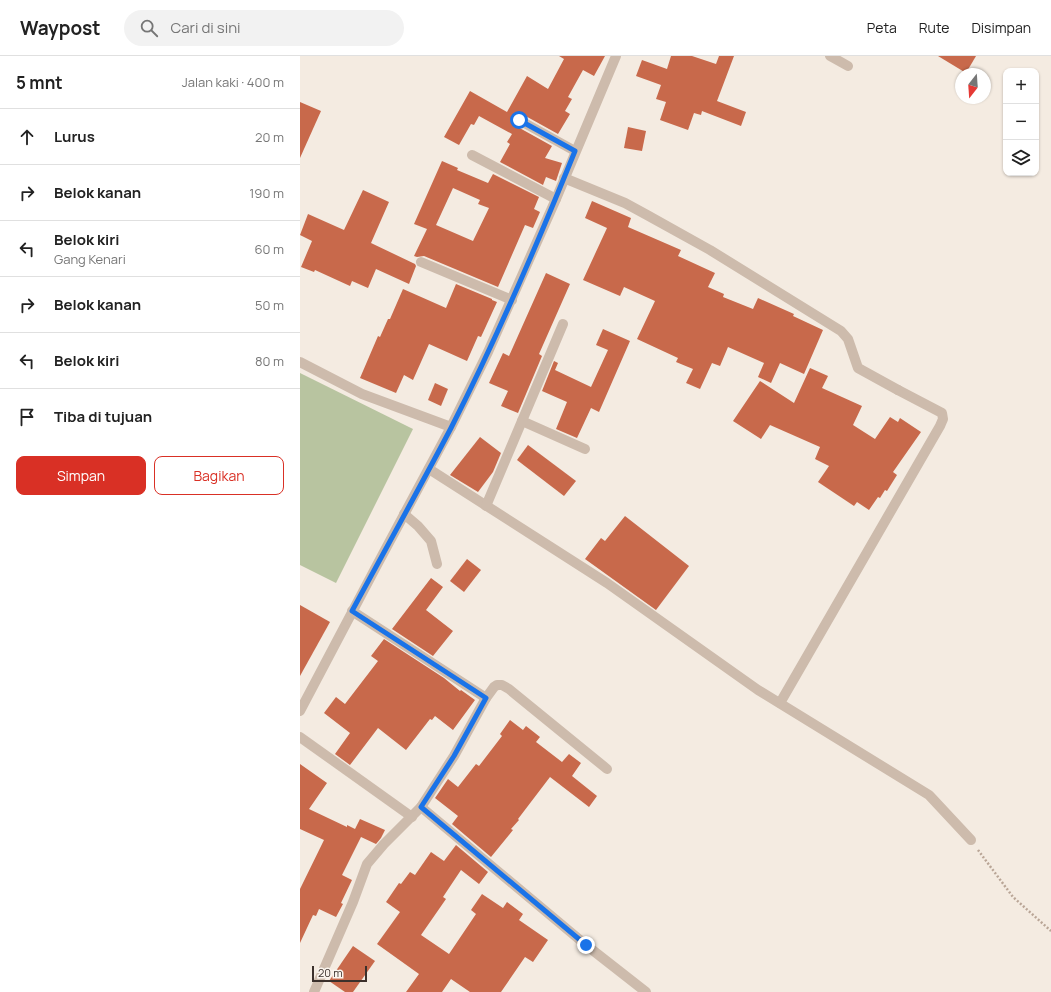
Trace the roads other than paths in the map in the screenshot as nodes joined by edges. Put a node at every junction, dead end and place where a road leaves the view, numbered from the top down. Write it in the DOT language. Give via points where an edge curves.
graph roads {
  1 [pos="616,56"];
  2 [pos="830,56"];
  3 [pos="848,66"];
  4 [pos="519,120"];
  5 [pos="575,151"];
  6 [pos="472,155"];
  7 [pos="564,178"];
  8 [pos="556,199"];
  9 [pos="421,262"];
  10 [pos="512,300"];
  11 [pos="563,324"];
  12 [pos="300,362"];
  13 [pos="522,421"];
  14 [pos="451,428"];
  15 [pos="585,449"];
  16 [pos="429,469"];
  17 [pos="486,506"];
  18 [pos="404,514"];
  19 [pos="436,564"];
  20 [pos="352,611"];
  21 [pos="486,698"];
  22 [pos="780,703"];
  23 [pos="300,711"];
  24 [pos="300,737"];
  25 [pos="607,769"];
  26 [pos="421,807"];
  27 [pos="412,817"];
  28 [pos="971,840"];
  29 [pos="314,992"];
  30 [pos="646,992"];
  1 -- 5 [label="street"];
  2 -- 3 [label="street"];
  4 -- 5 [label="street"];
  5 -- 7 [label="street"];
  6 -- 8 [label="street"];
  7 -- 8 [label="street"];
  7 -- 22 [label="street" via="642,212 710,250 841,331 848,340 858,368 942,413 943,419"];
  8 -- 10 [label="street"];
  9 -- 10 [label="street"];
  10 -- 14 [label="street"];
  11 -- 13 [label="street"];
  12 -- 14 [label="street" via="362,394"];
  13 -- 15 [label="street"];
  13 -- 17 [label="street"];
  14 -- 16 [label="street"];
  16 -- 17 [label="street"];
  16 -- 18 [label="street"];
  17 -- 22 [label="street" via="607,583"];
  18 -- 19 [label="street" via="431,541"];
  18 -- 20 [label="street"];
  20 -- 21 [label="street"];
  20 -- 23 [label="street"];
  21 -- 25 [label="street" via="497,685 509,689"];
  21 -- 26 [label="street" via="454,756"];
  22 -- 28 [label="street" via="929,795"];
  24 -- 27 [label="street"];
  26 -- 27 [label="street"];
  26 -- 30 [label="street"];
  27 -- 29 [label="street" via="367,864"];
}
